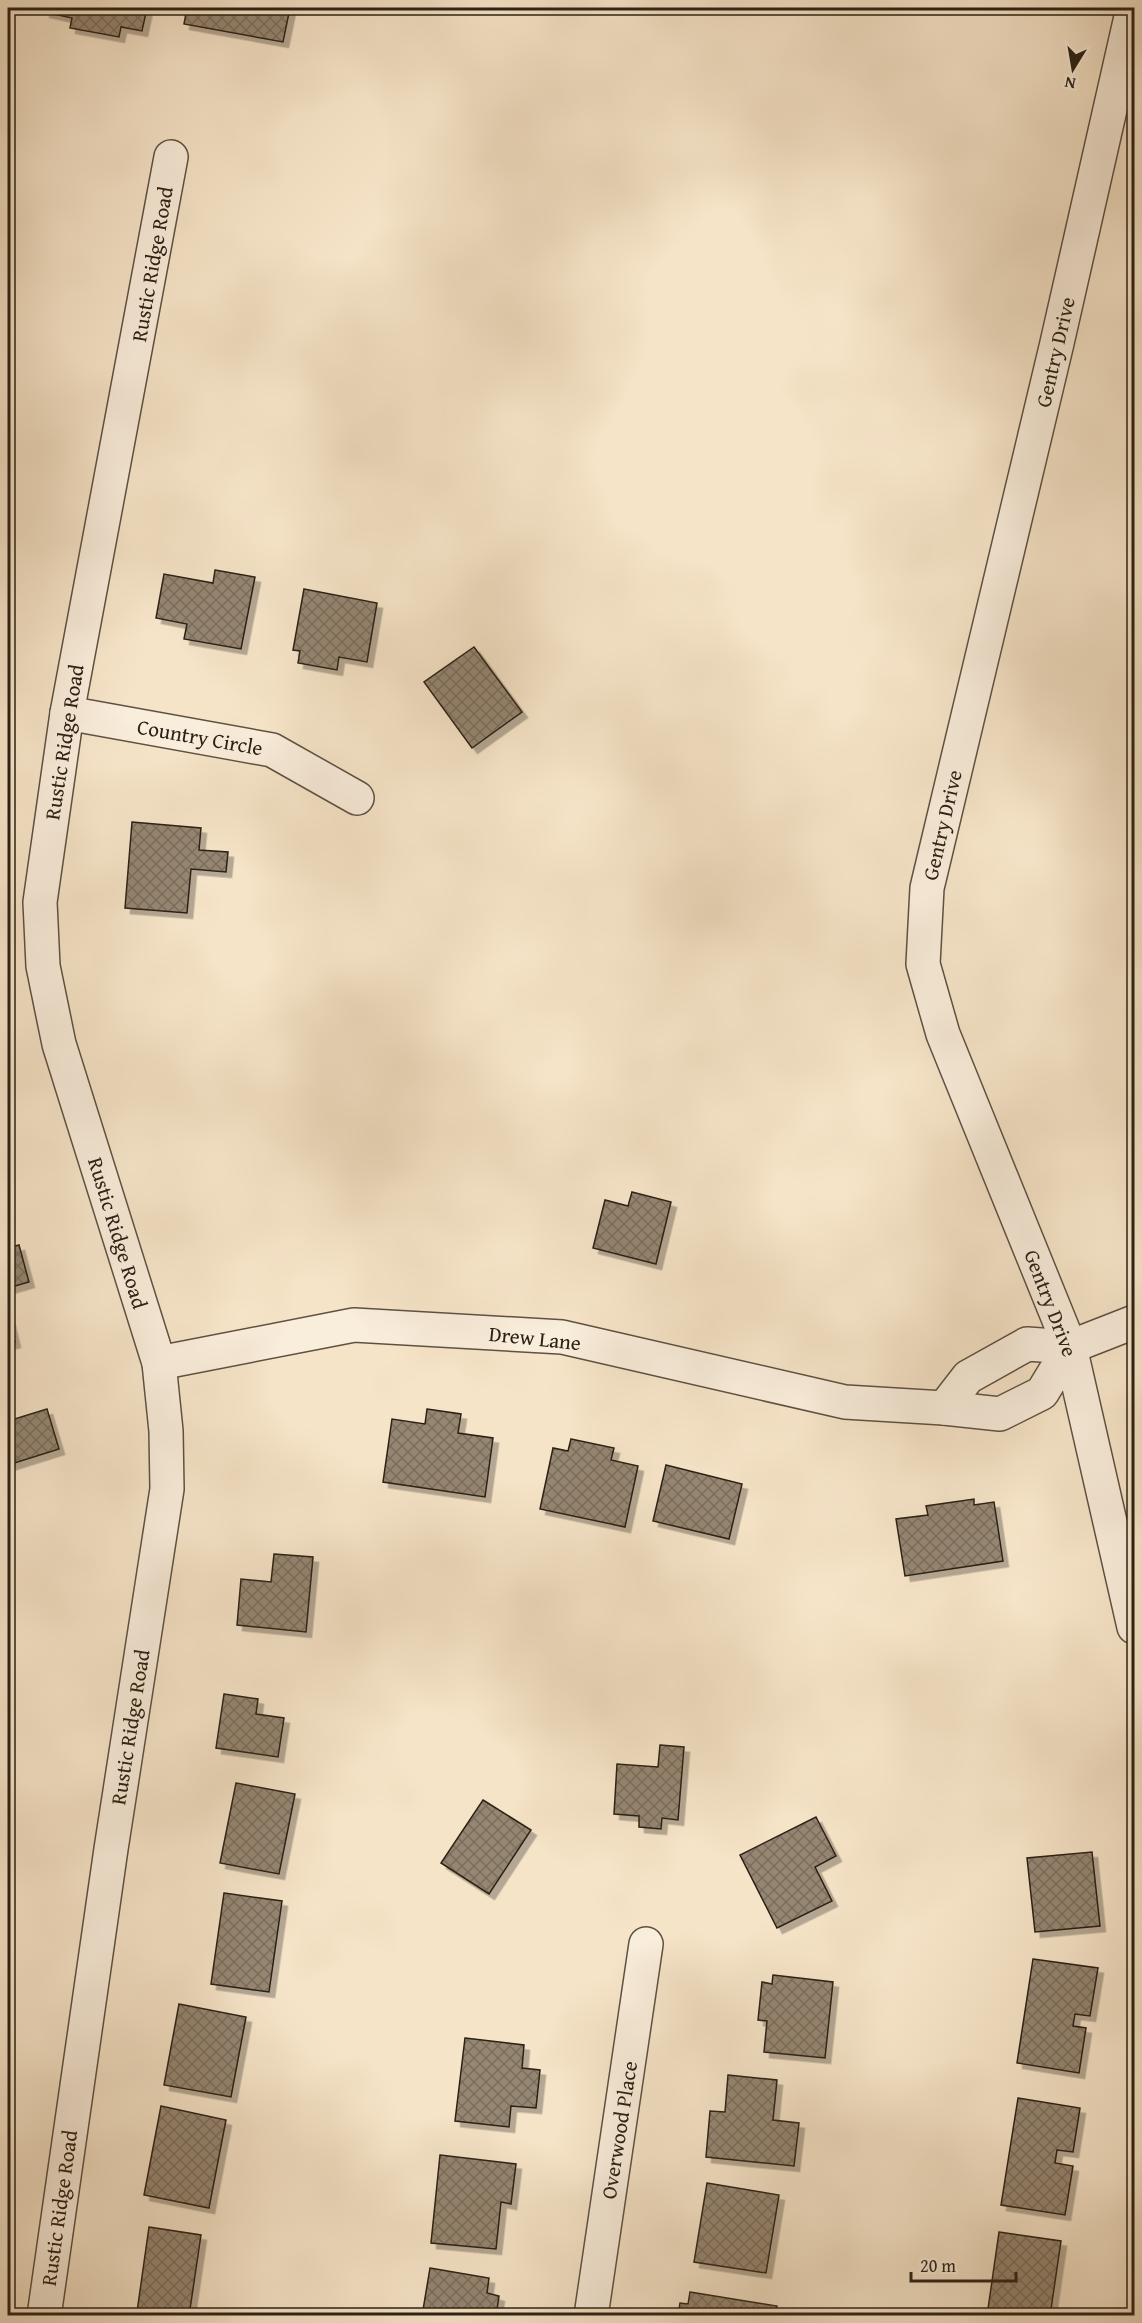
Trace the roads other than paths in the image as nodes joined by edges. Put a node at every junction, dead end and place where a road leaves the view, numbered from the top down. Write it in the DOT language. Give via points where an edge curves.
graph roads {
  1 [pos="1133,8"];
  2 [pos="171,157"];
  3 [pos="67,712"];
  4 [pos="357,798"];
  5 [pos="1134,1322"];
  6 [pos="1070,1347"];
  7 [pos="159,1363"];
  8 [pos="944,1408"];
  9 [pos="1134,1628"];
  10 [pos="646,1944"];
  11 [pos="44,2316"];
  12 [pos="591,2316"];
  1 -- 6 [label="street, Gentry Drive" via="927,888 923,964 943,1034"];
  2 -- 3 [label="street, Rustic Ridge Road"];
  3 -- 4 [label="street, Country Circle" via="272,750"];
  3 -- 7 [label="street, Rustic Ridge Road" via="40,902 43,966 59,1044"];
  5 -- 6 [label="street"];
  6 -- 8 [label="street" via="1027,1344 968,1377"];
  6 -- 8 [label="street, Drew Lane" via="1042,1393 1000,1414"];
  6 -- 9 [label="street, Gentry Drive"];
  7 -- 8 [label="street, Drew Lane" via="354,1325 562,1337 845,1402"];
  7 -- 11 [label="street, Rustic Ridge Road" via="167,1489"];
  10 -- 12 [label="street, Overwood Place"];
}
